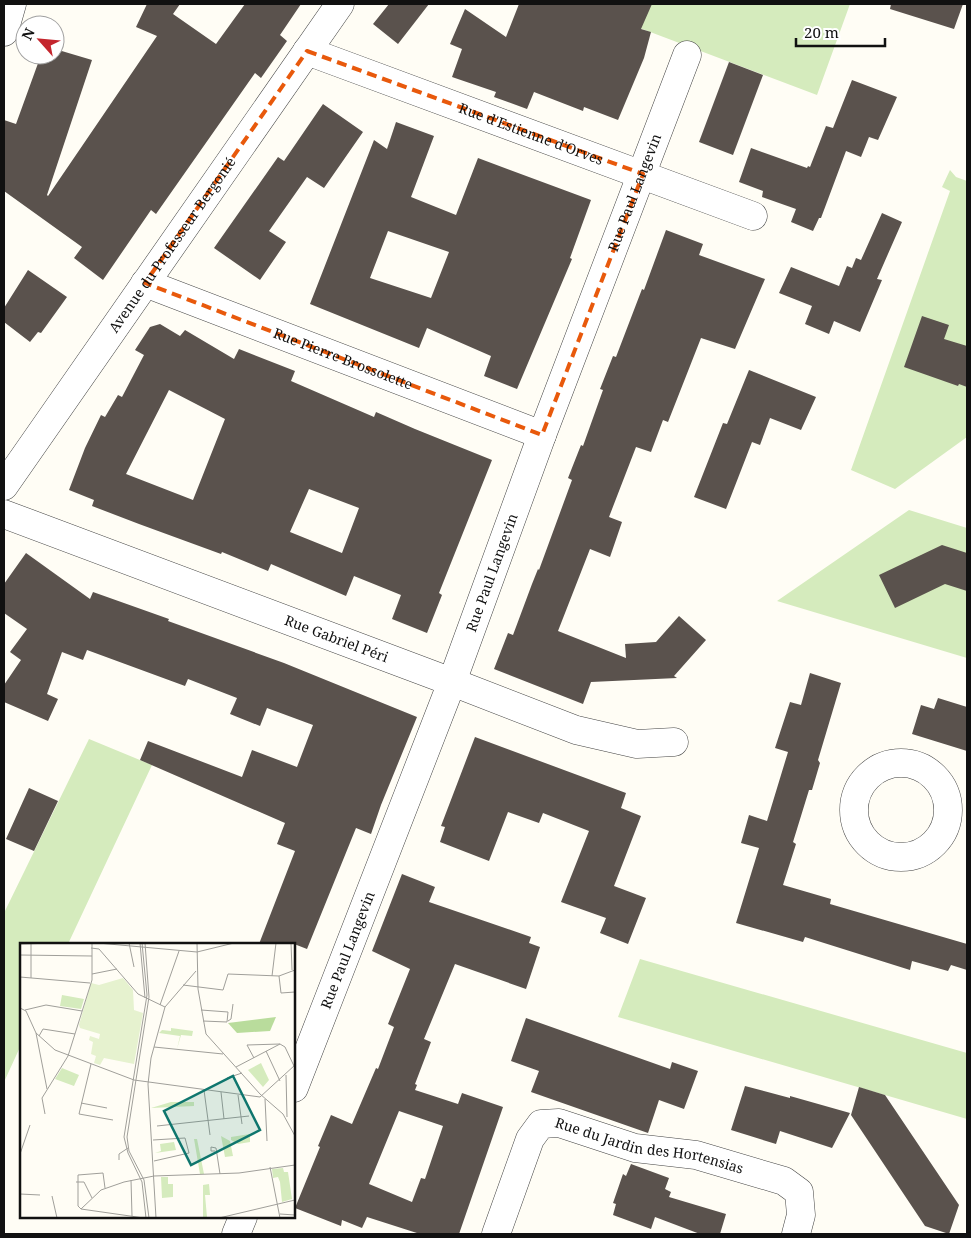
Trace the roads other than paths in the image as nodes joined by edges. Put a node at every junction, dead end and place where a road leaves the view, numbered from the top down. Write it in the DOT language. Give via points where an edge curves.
graph roads {
  1 [pos="12,4"];
  2 [pos="340,4"];
  3 [pos="4,32"];
  4 [pos="307,51"];
  5 [pos="687,55"];
  6 [pos="642,174"];
  7 [pos="753,216"];
  8 [pos="145,284"];
  9 [pos="542,435"];
  10 [pos="4,486"];
  11 [pos="4,514"];
  12 [pos="452,682"];
  13 [pos="674,742"];
  14 [pos="295,1085"];
  15 [pos="243,1218"];
  16 [pos="236,1234"];
  17 [pos="496,1234"];
  18 [pos="796,1234"];
  1 -- 3 [label="street"];
  2 -- 4 [label="street, Avenue du Professeur Bergonié"];
  4 -- 6 [label="street, Rue d'Estienne d'Orves"];
  4 -- 8 [label="street, Avenue du Professeur Bergonié"];
  5 -- 6 [label="street, Rue Paul Langevin"];
  6 -- 7 [label="street, Rue d'Estienne d'Orves"];
  6 -- 9 [label="street, Rue Paul Langevin"];
  8 -- 9 [label="street, Rue Pierre Brossolette"];
  8 -- 10 [label="street, Avenue du Professeur Bergonié"];
  9 -- 12 [label="street, Rue Paul Langevin"];
  11 -- 12 [label="street, Rue Gabriel Péri"];
  12 -- 13 [label="street, Rue Gabriel Péri" via="576,730 636,744"];
  12 -- 14 [label="street, Rue Paul Langevin"];
  15 -- 16 [label="street"];
  17 -- 18 [label="street, Rue du Jardin des Hortensias" via="530,1139 541,1124 559,1123 635,1148 696,1156 784,1181 799,1192 802,1215"];
}
